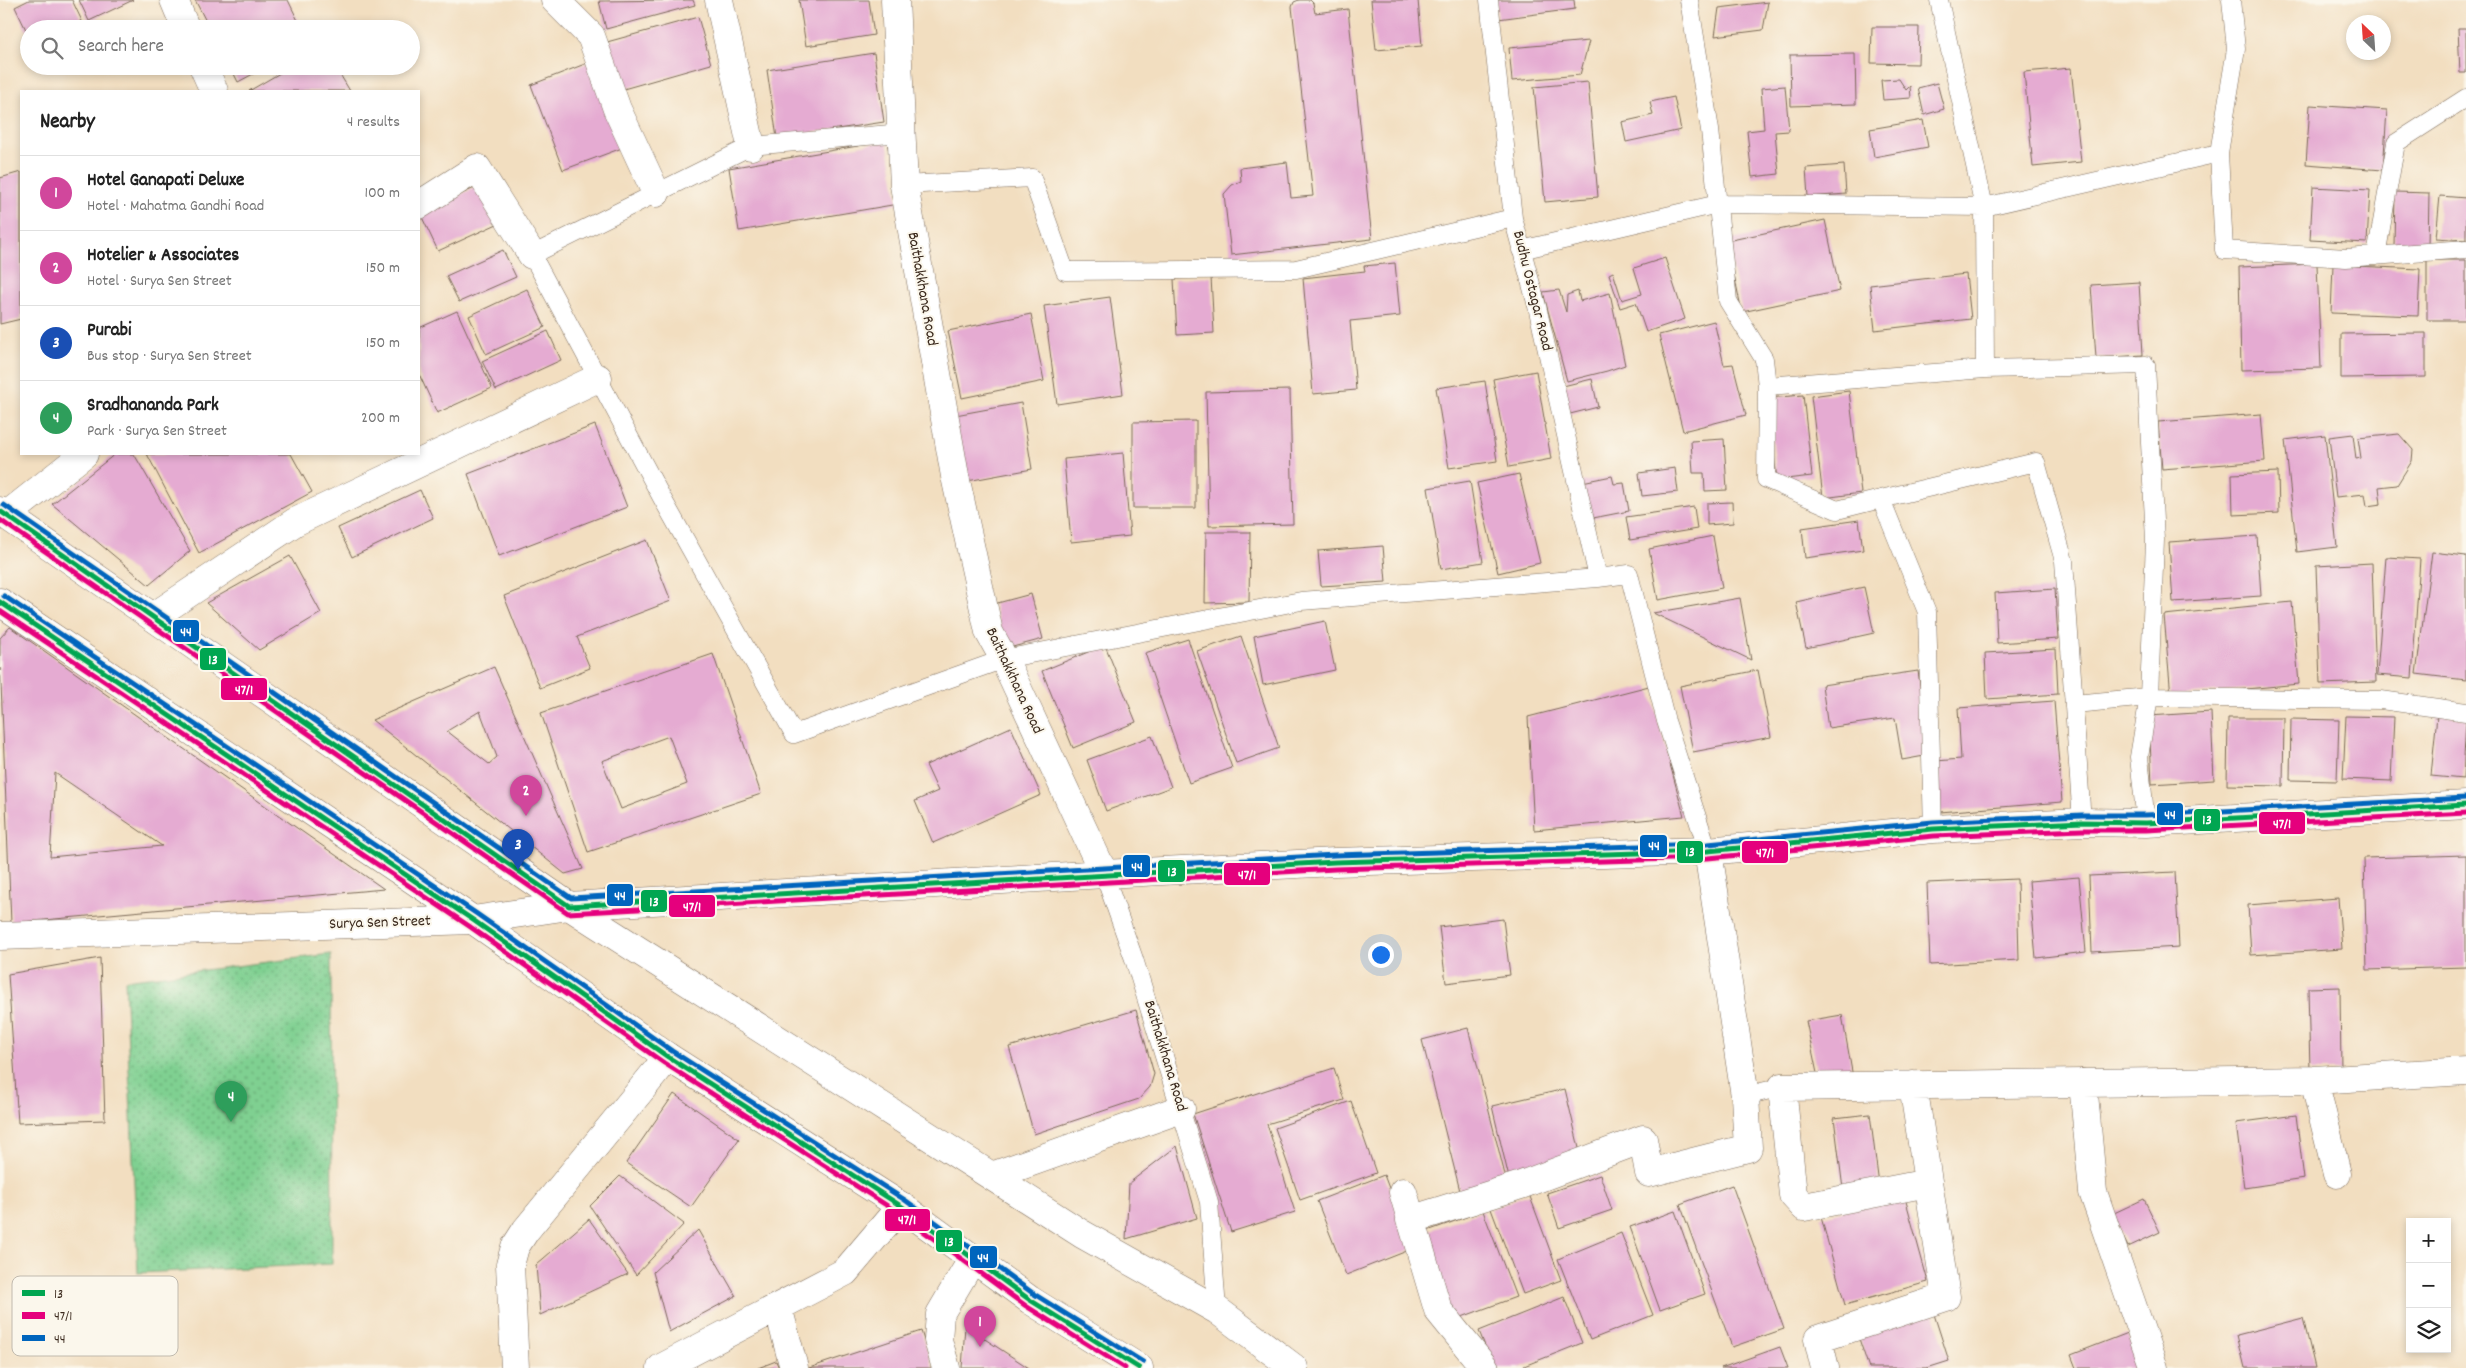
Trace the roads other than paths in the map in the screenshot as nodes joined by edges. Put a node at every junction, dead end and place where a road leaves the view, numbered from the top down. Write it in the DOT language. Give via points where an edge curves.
graph roads {
  1 [pos="174,0"];
  2 [pos="555,0"];
  3 [pos="719,0"];
  4 [pos="895,0"];
  5 [pos="1489,0"];
  6 [pos="1689,0"];
  7 [pos="1939,0"];
  8 [pos="2231,0"];
  9 [pos="182,20"];
  10 [pos="207,75"];
  11 [pos="214,90"];
  12 [pos="2466,98"];
  13 [pos="902,133"];
  14 [pos="751,146"];
  15 [pos="2219,153"];
  16 [pos="904,184"];
  17 [pos="656,193"];
  18 [pos="420,204"];
  19 [pos="1718,204"];
  20 [pos="1984,207"];
  21 [pos="1513,218"];
  22 [pos="2466,249"];
  23 [pos="1521,250"];
  24 [pos="532,255"];
  25 [pos="2376,256"];
  26 [pos="1985,369"];
  27 [pos="598,378"];
  28 [pos="1767,386"];
  29 [pos="83,455"];
  30 [pos="1881,499"];
  31 [pos="3,513"];
  32 [pos="1598,578"];
  33 [pos="0,602"];
  34 [pos="153,617"];
  35 [pos="1004,659"];
  36 [pos="2149,697"];
  37 [pos="2074,704"];
  38 [pos="2466,712"];
  39 [pos="2466,805"];
  40 [pos="2082,822"];
  41 [pos="2146,822"];
  42 [pos="1933,829"];
  43 [pos="1708,851"];
  44 [pos="1104,874"];
  45 [pos="569,906"];
  46 [pos="473,920"];
  47 [pos="0,936"];
  48 [pos="668,1057"];
  49 [pos="2466,1071"];
  50 [pos="2314,1080"];
  51 [pos="2083,1083"];
  52 [pos="1913,1085"];
  53 [pos="1782,1086"];
  54 [pos="1745,1096"];
  55 [pos="1181,1109"];
  56 [pos="2337,1174"];
  57 [pos="992,1176"];
  58 [pos="1928,1183"];
  59 [pos="1403,1192"];
  60 [pos="901,1206"];
  61 [pos="1410,1220"];
  62 [pos="973,1258"];
  63 [pos="778,1307"];
  64 [pos="1217,1310"];
  65 [pos="515,1368"];
  66 [pos="661,1368"];
  67 [pos="794,1368"];
  68 [pos="946,1368"];
  69 [pos="1139,1368"];
  70 [pos="1294,1368"];
  71 [pos="1485,1368"];
  72 [pos="1825,1368"];
  73 [pos="2154,1368"];
  1 -- 9 [label="street"];
  2 -- 17 [label="street" via="591,36 617,109"];
  3 -- 14 [label="street"];
  4 -- 13 [label="street, Baithakkhana Road"];
  5 -- 21 [label="lane, Budhu Ostagar Road"];
  6 -- 19 [label="lane"];
  7 -- 20 [label="lane"];
  8 -- 15 [label="lane" via="2236,49"];
  10 -- 11 [label="street"];
  12 -- 25 [label="lane" via="2396,143"];
  13 -- 14 [label="lane"];
  13 -- 16 [label="street, Baithakkhana Road"];
  14 -- 17 [label="lane"];
  15 -- 20 [label="lane"];
  15 -- 25 [label="lane" via="2224,250 2346,258"];
  16 -- 21 [label="lane" via="1032,178 1065,271 1296,269"];
  16 -- 35 [label="street, Baithakkhana Road" via="955,476 989,632"];
  17 -- 24 [label="lane"];
  18 -- 24 [label="street" via="477,168"];
  19 -- 20 [label="lane"];
  19 -- 23 [label="lane"];
  19 -- 28 [label="lane" via="1728,301 1764,359"];
  20 -- 26 [label="lane"];
  21 -- 23 [label="lane, Budhu Ostagar Road"];
  22 -- 25 [label="lane"];
  23 -- 32 [label="lane, Budhu Ostagar Road" via="1537,306"];
  24 -- 27 [label="lane"];
  26 -- 28 [label="lane"];
  26 -- 36 [label="lane" via="2146,365 2155,540"];
  27 -- 34 [label="street" via="295,522"];
  27 -- 35 [label="lane" via="794,734"];
  28 -- 30 [label="lane" via="1766,479 1838,510"];
  29 -- 31 [label="street"];
  30 -- 37 [label="lane" via="2036,462 2064,561"];
  30 -- 42 [label="lane" via="1927,612"];
  31 -- 34 [label="street"];
  32 -- 35 [label="lane" via="1301,602"];
  32 -- 43 [label="lane" via="1629,574 1666,721"];
  33 -- 46 [label="street"];
  34 -- 45 [label="street"];
  35 -- 44 [label="street, Baithakkhana Road"];
  36 -- 37 [label="lane"];
  36 -- 38 [label="lane" via="2381,700"];
  36 -- 41 [label="lane" via="2139,757"];
  37 -- 40 [label="lane"];
  39 -- 41 [label="street, Surya Sen Street"];
  40 -- 41 [label="street, Surya Sen Street"];
  40 -- 42 [label="street, Surya Sen Street"];
  42 -- 43 [label="street, Surya Sen Street"];
  43 -- 44 [label="street, Surya Sen Street" via="1344,861"];
  43 -- 54 [label="street"];
  44 -- 45 [label="street, Surya Sen Street"];
  44 -- 55 [label="lane, Baithakkhana Road"];
  45 -- 46 [label="street, Surya Sen Street"];
  45 -- 57 [label="street"];
  46 -- 47 [label="street, Surya Sen Street"];
  46 -- 48 [label="street"];
  48 -- 60 [label="street"];
  48 -- 65 [label="street" via="526,1230 515,1248 510,1265"];
  49 -- 50 [label="street"];
  50 -- 51 [label="street"];
  50 -- 56 [label="street"];
  51 -- 52 [label="street"];
  51 -- 73 [label="street" via="2093,1192"];
  52 -- 53 [label="street"];
  52 -- 58 [label="street"];
  53 -- 54 [label="lane"];
  53 -- 58 [label="street" via="1793,1195 1804,1207"];
  54 -- 61 [label="street" via="1748,1148 1649,1174 1642,1139 1521,1186"];
  55 -- 57 [label="street"];
  55 -- 64 [label="lane, Baithakkhana Road" via="1209,1202"];
  57 -- 64 [label="street" via="1082,1234"];
  58 -- 72 [label="street" via="1946,1297 1818,1339"];
  59 -- 61 [label="street"];
  60 -- 62 [label="street"];
  60 -- 63 [label="street" via="845,1272"];
  61 -- 71 [label="street" via="1438,1310"];
  62 -- 68 [label="street" via="940,1314 938,1340"];
  62 -- 69 [label="street" via="1030,1300"];
  63 -- 66 [label="street"];
  63 -- 67 [label="street"];
  64 -- 70 [label="street"];
}
